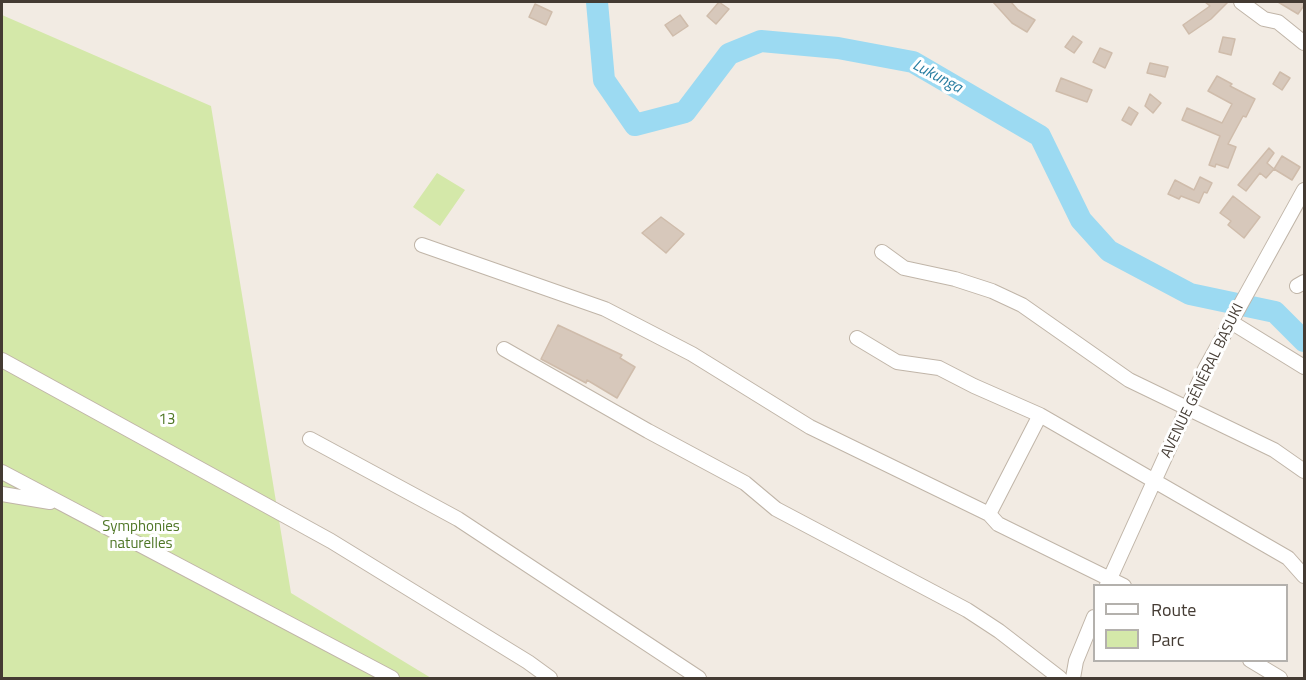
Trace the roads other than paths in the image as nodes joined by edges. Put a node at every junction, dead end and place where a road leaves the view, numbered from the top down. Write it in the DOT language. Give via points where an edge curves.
graph roads {
  1 [pos="1241,2"];
  2 [pos="1305,43"];
  3 [pos="1305,190"];
  4 [pos="422,245"];
  5 [pos="882,252"];
  6 [pos="1231,322"];
  7 [pos="857,338"];
  8 [pos="504,349"];
  9 [pos="2,360"];
  10 [pos="1305,367"];
  11 [pos="1187,408"];
  12 [pos="1040,415"];
  13 [pos="310,439"];
  14 [pos="1305,471"];
  15 [pos="2,472"];
  16 [pos="1154,481"];
  17 [pos="2,494"];
  18 [pos="60,504"];
  19 [pos="988,514"];
  20 [pos="1305,576"];
  21 [pos="1108,581"];
  22 [pos="1093,622"];
  23 [pos="1253,662"];
  24 [pos="392,678"];
  25 [pos="550,678"];
  26 [pos="699,678"];
  27 [pos="1060,678"];
  28 [pos="1073,678"];
  29 [pos="1280,678"];
  1 -- 2 [label="street" via="1264,19 1278,22"];
  3 -- 6 [label="street, AVENUE GÉNÉRAL BASUKI"];
  4 -- 19 [label="street" via="605,309 692,354 810,427"];
  5 -- 11 [label="street" via="904,268 955,279 1022,305 1130,380"];
  6 -- 10 [label="street"];
  6 -- 11 [label="street, AVENUE GÉNÉRAL BASUKI"];
  7 -- 12 [label="street" via="897,362 939,368"];
  8 -- 27 [label="street" via="745,483 776,509 967,610"];
  9 -- 25 [label="street" via="332,541"];
  11 -- 14 [label="street" via="1274,450"];
  11 -- 16 [label="street, AVENUE GÉNÉRAL BASUKI"];
  12 -- 16 [label="street"];
  12 -- 19 [label="street"];
  13 -- 26 [label="street" via="458,519"];
  15 -- 18 [label="street"];
  16 -- 20 [label="street" via="1288,558"];
  16 -- 21 [label="street, AVENUE GÉNÉRAL BASUKI"];
  17 -- 18 [label="street"];
  18 -- 24 [label="street"];
  19 -- 21 [label="street" via="998,524"];
  22 -- 28 [label="street"];
  23 -- 29 [label="street"];
}
